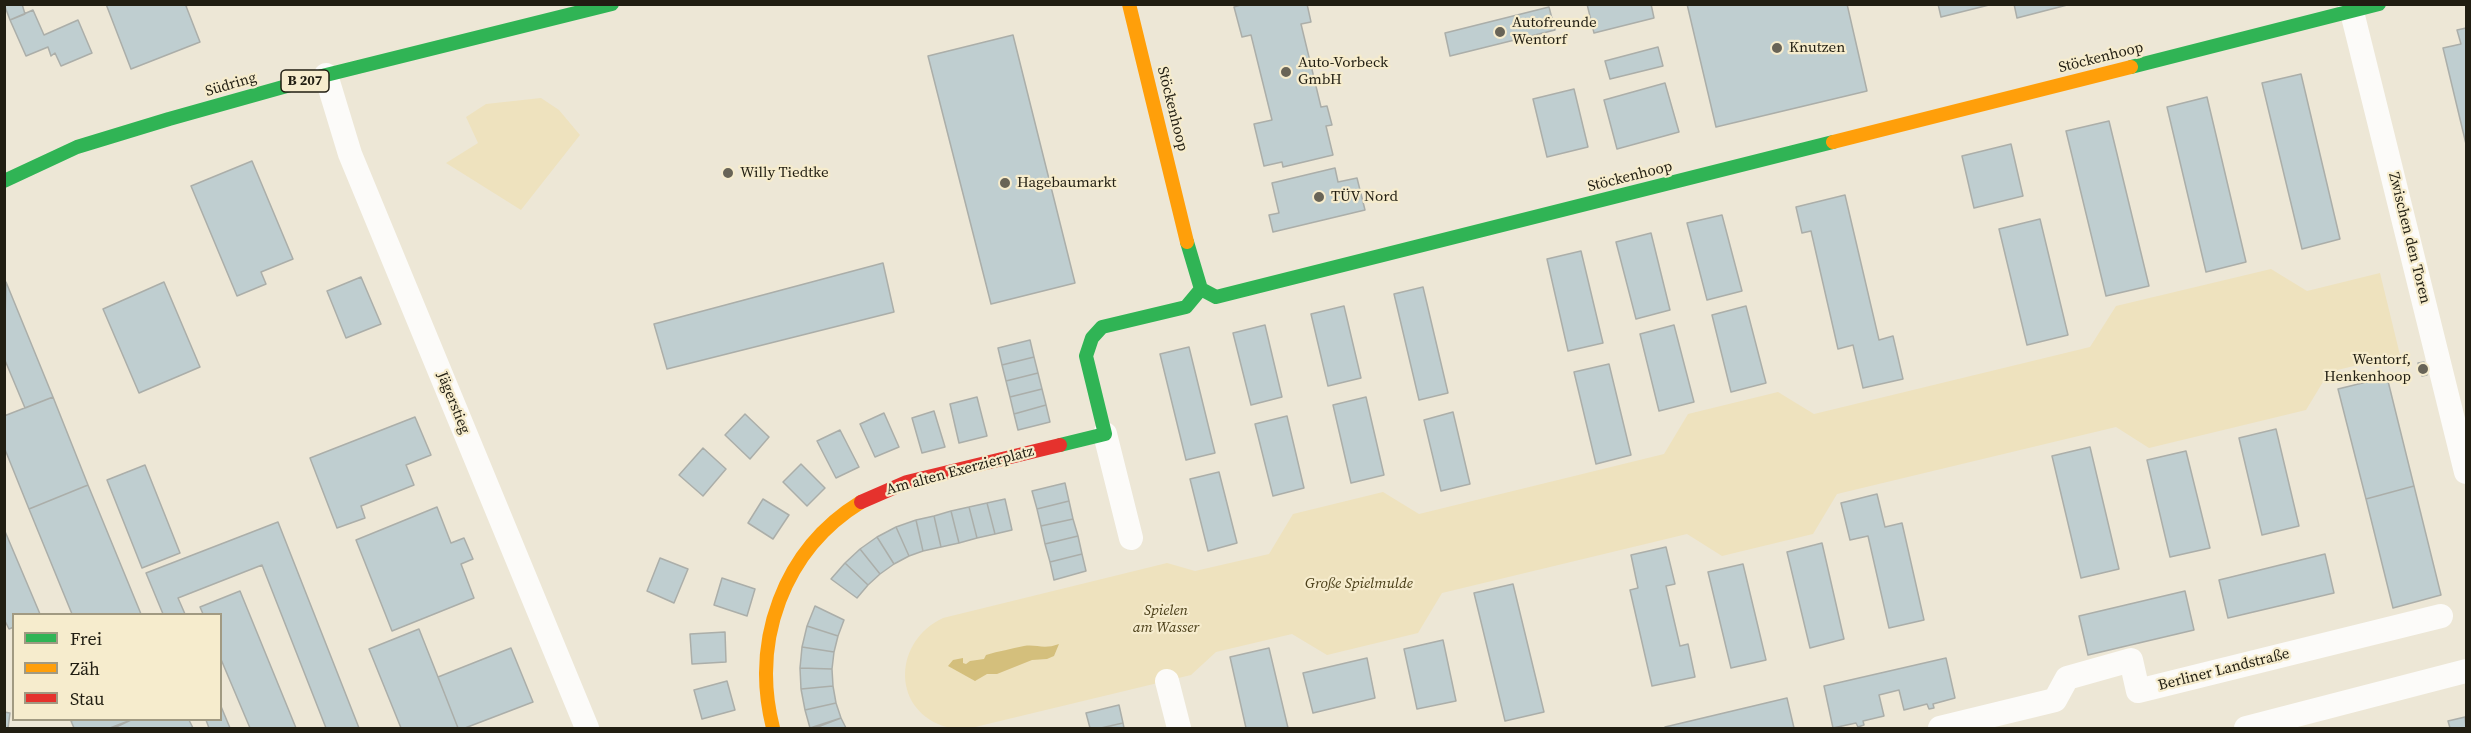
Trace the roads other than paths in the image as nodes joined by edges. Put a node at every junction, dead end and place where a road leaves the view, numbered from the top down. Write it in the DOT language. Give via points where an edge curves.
graph roads {
  1 [pos="612,4"];
  2 [pos="1129,4"];
  3 [pos="2379,4"];
  4 [pos="2351,8"];
  5 [pos="326,75"];
  6 [pos="4,181"];
  7 [pos="1201,289"];
  8 [pos="1105,434"];
  9 [pos="2466,472"];
  10 [pos="1131,538"];
  11 [pos="2441,616"];
  12 [pos="2466,671"];
  13 [pos="1167,681"];
  14 [pos="587,729"];
  15 [pos="773,729"];
  16 [pos="1179,729"];
  17 [pos="1940,729"];
  18 [pos="2246,729"];
  1 -- 5 [label="street, Südring / B 207"];
  2 -- 7 [label="street, Stöckenhoop"];
  3 -- 4 [label="street, Stöckenhoop"];
  4 -- 7 [label="street, Stöckenhoop" via="1216,297"];
  4 -- 9 [label="street, Zwischen den Toren"];
  5 -- 6 [label="street, Südring / B 207" via="77,147"];
  5 -- 14 [label="street, Jägerstieg" via="351,154"];
  7 -- 8 [label="street" via="1186,307 1102,327 1092,338 1086,356"];
  8 -- 10 [label="street"];
  8 -- 15 [label="street, Am alten Exerzierplatz" via="896,486 859,504 826,529 799,560 773,616 766,646 765,678"];
  11 -- 17 [label="street, Berliner Landstraße" via="2138,691 2131,660 2067,678 2055,700"];
  12 -- 18 [label="street"];
  13 -- 16 [label="street"];
}
